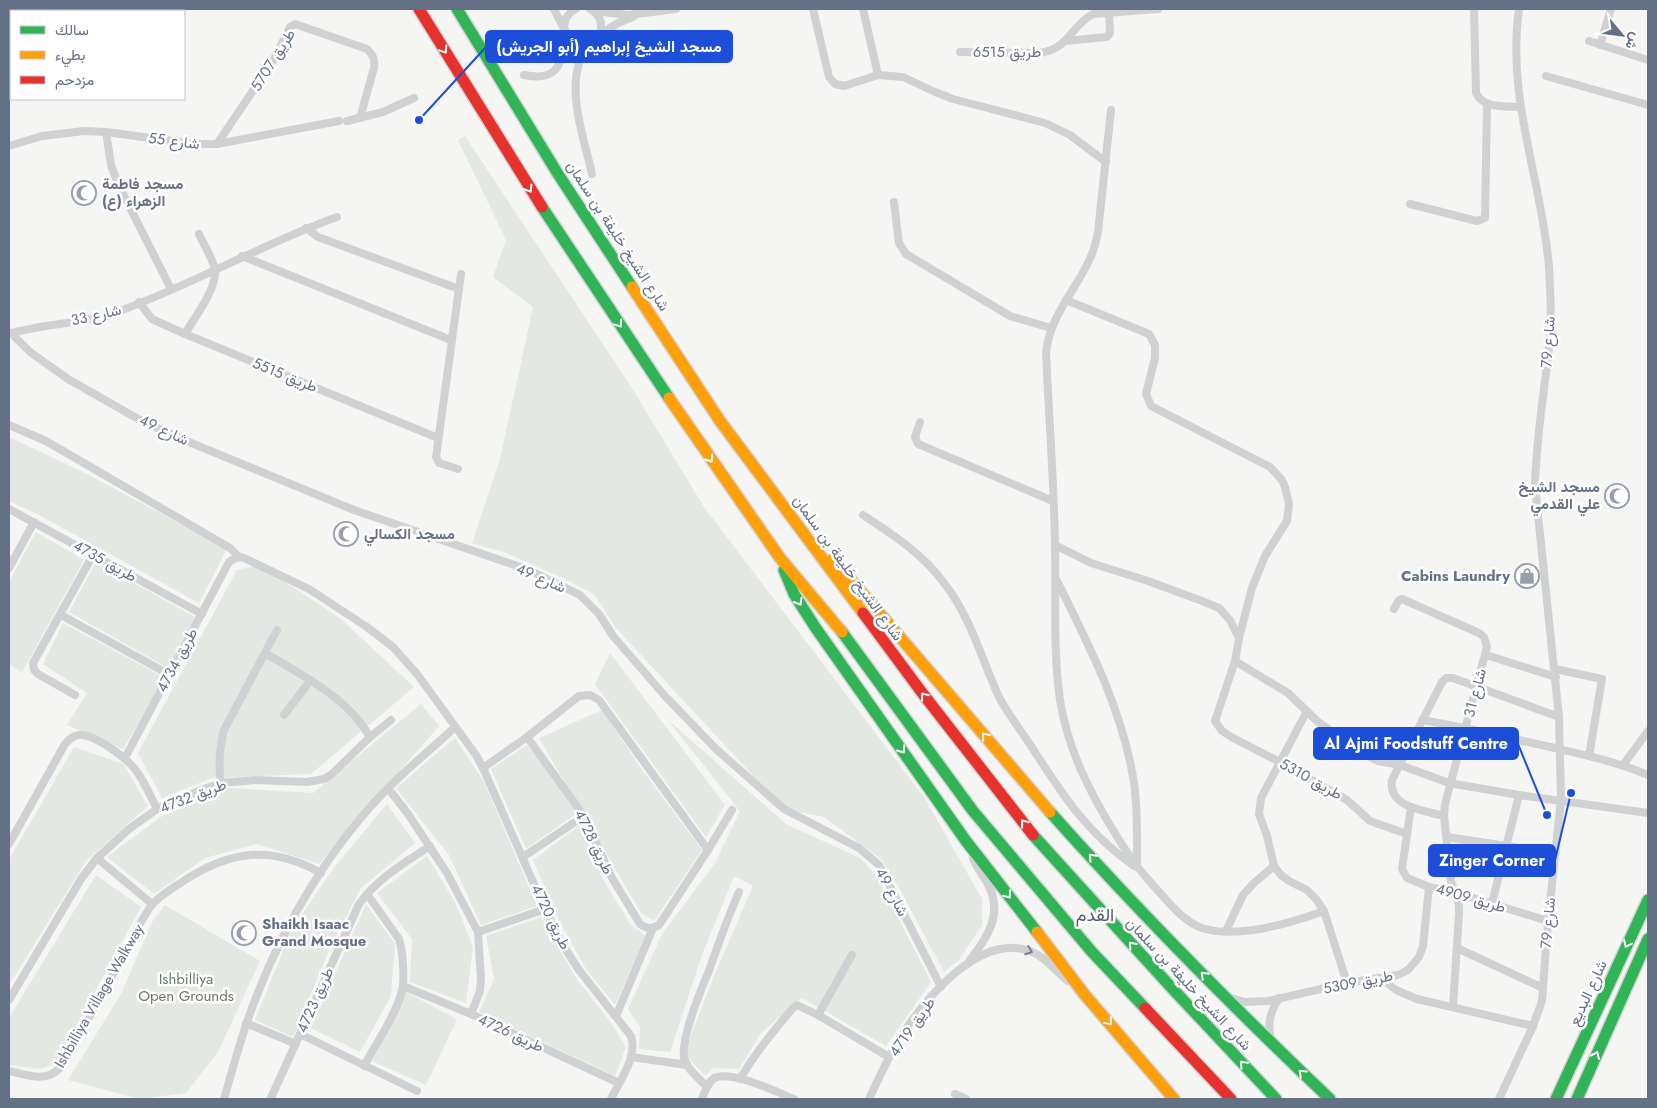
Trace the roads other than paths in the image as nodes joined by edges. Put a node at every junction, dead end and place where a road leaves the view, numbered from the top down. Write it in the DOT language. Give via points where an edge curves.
graph roads {
  1 [pos="419,9"];
  2 [pos="457,9"];
  3 [pos="554,9"];
  4 [pos="576,9"];
  5 [pos="676,9"];
  6 [pos="813,9"];
  7 [pos="863,9"];
  8 [pos="1141,9"];
  9 [pos="1158,9"];
  10 [pos="1474,9"];
  11 [pos="1519,9"];
  12 [pos="1611,9"];
  13 [pos="592,10"];
  14 [pos="1109,12"];
  15 [pos="639,14"];
  16 [pos="566,34"];
  17 [pos="598,36"];
  18 [pos="1066,41"];
  19 [pos="1589,41"];
  20 [pos="585,44"];
  21 [pos="1600,45"];
  22 [pos="960,52"];
  23 [pos="1648,60"];
  24 [pos="524,74"];
  25 [pos="878,75"];
  26 [pos="1546,76"];
  27 [pos="414,98"];
  28 [pos="1487,104"];
  29 [pos="1648,105"];
  30 [pos="1520,107"];
  31 [pos="1112,110"];
  32 [pos="360,118"];
  33 [pos="106,132"];
  34 [pos="217,144"];
  35 [pos="9,146"];
  36 [pos="1106,162"];
  37 [pos="592,174"];
  38 [pos="894,202"];
  39 [pos="1410,204"];
  40 [pos="337,217"];
  41 [pos="306,228"];
  42 [pos="199,234"];
  43 [pos="242,256"];
  44 [pos="215,269"];
  45 [pos="461,274"];
  46 [pos="171,289"];
  47 [pos="459,289"];
  48 [pos="1066,300"];
  49 [pos="138,302"];
  50 [pos="1050,328"];
  51 [pos="10,333"];
  52 [pos="185,334"];
  53 [pos="452,340"];
  54 [pos="920,422"];
  55 [pos="9,425"];
  56 [pos="438,438"];
  57 [pos="458,469"];
  58 [pos="765,481"];
  59 [pos="1053,501"];
  60 [pos="9,509"];
  61 [pos="863,515"];
  62 [pos="34,522"];
  63 [pos="1056,545"];
  64 [pos="94,554"];
  65 [pos="239,557"];
  66 [pos="780,558"];
  67 [pos="9,568"];
  68 [pos="1055,577"];
  69 [pos="1394,609"];
  70 [pos="202,614"];
  71 [pos="62,615"];
  72 [pos="277,630"];
  73 [pos="1239,638"];
  74 [pos="265,653"];
  75 [pos="1486,655"];
  76 [pos="1235,661"];
  77 [pos="1555,673"];
  78 [pos="170,675"];
  79 [pos="310,681"];
  80 [pos="1477,687"];
  81 [pos="75,695"];
  82 [pos="1307,711"];
  83 [pos="284,716"];
  84 [pos="1559,717"];
  85 [pos="391,720"];
  86 [pos="1422,720"];
  87 [pos="455,727"];
  88 [pos="1466,728"];
  89 [pos="1648,731"];
  90 [pos="370,737"];
  91 [pos="527,737"];
  92 [pos="1561,750"];
  93 [pos="1589,756"];
  94 [pos="125,758"];
  95 [pos="1280,762"];
  96 [pos="1400,765"];
  97 [pos="1624,765"];
  98 [pos="483,768"];
  99 [pos="1648,775"];
  100 [pos="1449,783"];
  101 [pos="221,784"];
  102 [pos="388,788"];
  103 [pos="1519,795"];
  104 [pos="1561,800"];
  105 [pos="1411,807"];
  106 [pos="157,809"];
  107 [pos="732,810"];
  108 [pos="1648,813"];
  109 [pos="584,816"];
  110 [pos="1444,816"];
  111 [pos="1407,834"];
  112 [pos="1447,837"];
  113 [pos="966,841"];
  114 [pos="9,844"];
  115 [pos="430,846"];
  116 [pos="1507,846"];
  117 [pos="708,850"];
  118 [pos="1555,856"];
  119 [pos="523,857"];
  120 [pos="97,858"];
  121 [pos="1274,866"];
  122 [pos="1137,869"];
  123 [pos="321,873"];
  124 [pos="1429,887"];
  125 [pos="739,892"];
  126 [pos="1454,892"];
  127 [pos="367,894"];
  128 [pos="1648,900"];
  129 [pos="152,904"];
  130 [pos="1492,904"];
  131 [pos="545,909"];
  132 [pos="1324,911"];
  133 [pos="1548,921"];
  134 [pos="653,928"];
  135 [pos="1226,931"];
  136 [pos="478,932"];
  137 [pos="1648,939"];
  138 [pos="1456,948"];
  139 [pos="852,955"];
  140 [pos="967,964"];
  141 [pos="1381,978"];
  142 [pos="1347,983"];
  143 [pos="403,986"];
  144 [pos="942,987"];
  145 [pos="1543,988"];
  146 [pos="1086,995"];
  147 [pos="1224,995"];
  148 [pos="1279,998"];
  149 [pos="9,1000"];
  150 [pos="1453,1007"];
  151 [pos="471,1014"];
  152 [pos="818,1015"];
  153 [pos="616,1016"];
  154 [pos="246,1023"];
  155 [pos="1533,1026"];
  156 [pos="300,1034"];
  157 [pos="296,1044"];
  158 [pos="1275,1048"];
  159 [pos="631,1057"];
  160 [pos="889,1057"];
  161 [pos="687,1065"];
  162 [pos="364,1066"];
  163 [pos="9,1071"];
  164 [pos="740,1079"];
  165 [pos="619,1083"];
  166 [pos="708,1087"];
  167 [pos="417,1090"];
  168 [pos="955,1094"];
  169 [pos="272,1098"];
  170 [pos="224,1099"];
  171 [pos="611,1099"];
  172 [pos="702,1099"];
  173 [pos="794,1099"];
  174 [pos="868,1099"];
  175 [pos="966,1099"];
  176 [pos="1174,1099"];
  177 [pos="1231,1099"];
  178 [pos="1276,1099"];
  179 [pos="1330,1099"];
  180 [pos="1499,1099"];
  181 [pos="1556,1099"];
  182 [pos="1577,1099"];
  1 -- 66 [label="main road, one-way" via="531,192"];
  2 -- 58 [label="main road, شارع الشيخ خليفة بن سلمان" via="563,182 720,421"];
  3 -- 16 [label="street"];
  4 -- 16 [label="street" via="565,20"];
  5 -- 15 [label="street"];
  6 -- 25 [label="street" via="832,81 844,86"];
  7 -- 25 [label="street"];
  8 -- 9 [label="street, طريق 6515"];
  8 -- 14 [label="street, طريق 6515"];
  10 -- 28 [label="street" via="1475,87 1478,98"];
  11 -- 30 [label="street, شارع 79" via="1516,60"];
  12 -- 21 [label="street"];
  13 -- 15 [label="street" via="616,15"];
  13 -- 17 [label="street" via="601,23"];
  14 -- 18 [label="street, طريق 6515" via="1089,16"];
  14 -- 18 [label="street" via="1110,34 1107,38"];
  15 -- 17 [label="street"];
  16 -- 20 [label="street" via="575,43"];
  16 -- 24 [label="street" via="562,61 556,70 541,77"];
  17 -- 20 [label="street"];
  18 -- 22 [label="street, طريق 6515" via="1049,52"];
  19 -- 21 [label="street"];
  20 -- 37 [label="street" via="576,77 576,93"];
  21 -- 23 [label="street"];
  25 -- 36 [label="street" via="902,76 953,99 1045,123 1070,135"];
  26 -- 29 [label="street"];
  27 -- 32 [label="street, شارع 55"];
  28 -- 30 [label="street"];
  28 -- 39 [label="street" via="1485,218 1477,222"];
  30 -- 77 [label="street, شارع 79" via="1543,229 1551,301 1536,486"];
  31 -- 36 [label="street"];
  32 -- 34 [label="street, شارع 55"];
  32 -- 34 [label="street, طريق 5707" via="374,68 372,54 367,49 295,24 290,27 273,61"];
  33 -- 34 [label="street, شارع 55"];
  33 -- 35 [label="street, شارع 55" via="42,136"];
  33 -- 46 [label="street" via="111,165 119,186"];
  36 -- 48 [label="street" via="1095,249"];
  38 -- 50 [label="street" via="899,243 906,254 1010,316"];
  40 -- 41 [label="street, شارع 33"];
  41 -- 43 [label="street, شارع 33"];
  41 -- 47 [label="street" via="318,237"];
  42 -- 44 [label="street"];
  43 -- 44 [label="street, شارع 33"];
  43 -- 53 [label="street"];
  44 -- 46 [label="street, شارع 33"];
  44 -- 52 [label="street" via="212,288"];
  45 -- 47 [label="street"];
  46 -- 49 [label="street, شارع 33"];
  47 -- 53 [label="street"];
  48 -- 50 [label="street"];
  48 -- 73 [label="street" via="1149,334 1155,345 1156,358 1146,394 1151,406 1270,467 1282,480 1289,504 1287,521 1265,556 1252,588"];
  49 -- 51 [label="street, شارع 33" via="105,315"];
  49 -- 52 [label="street, طريق 5515" via="152,319"];
  50 -- 59 [label="street" via="1046,353"];
  51 -- 144 [label="street, شارع 49" via="68,379 140,420 354,510 529,570 580,595 665,696 716,749 784,809 859,848 879,865"];
  52 -- 56 [label="street, طريق 5515"];
  53 -- 56 [label="street"];
  54 -- 59 [label="street" via="915,437 918,444"];
  55 -- 65 [label="street" via="46,441 155,503 230,548"];
  56 -- 57 [label="street" via="437,460"];
  147 -- 58 [label="main road, one-way" via="1051,813"];
  178 -- 58 [label="main road, شارع الشيخ خليفة بن سلمان, one-way" via="1042,846 922,694"];
  59 -- 63 [label="street"];
  60 -- 62 [label="street, طريق 4735"];
  61 -- 122 [label="street" via="899,539 943,581 963,610 1000,698 1061,794 1101,840"];
  62 -- 64 [label="street, طريق 4735"];
  62 -- 67 [label="street"];
  63 -- 68 [label="street"];
  63 -- 73 [label="street" via="1091,563 1218,608 1230,620"];
  64 -- 70 [label="street, طريق 4735"];
  64 -- 71 [label="street"];
  65 -- 70 [label="street, طريق 4734" via="229,562"];
  65 -- 87 [label="street" via="309,588 393,647"];
  66 -- 113 [label="main road, one-way" via="804,610"];
  66 -- 177 [label="main road" via="840,629 973,811 1092,952"];
  68 -- 122 [label="street" via="1096,660 1116,711 1133,781"];
  68 -- 122 [label="street" via="1060,700 1069,740 1083,778"];
  69 -- 75 [label="street, شارع 31" via="1402,599 1479,633 1486,641"];
  70 -- 78 [label="street, طريق 4734"];
  71 -- 78 [label="street"];
  71 -- 81 [label="street" via="33,663 34,670"];
  72 -- 74 [label="street"];
  73 -- 76 [label="street"];
  74 -- 79 [label="street"];
  74 -- 101 [label="street" via="224,730 218,766"];
  75 -- 77 [label="street"];
  75 -- 80 [label="street, شارع 31"];
  76 -- 82 [label="street" via="1288,692"];
  76 -- 95 [label="street, طريق 5310" via="1215,721 1217,726"];
  77 -- 84 [label="street, شارع 79"];
  77 -- 93 [label="street" via="1602,679"];
  78 -- 94 [label="street, طريق 4734"];
  79 -- 83 [label="street"];
  79 -- 90 [label="street" via="351,711"];
  80 -- 84 [label="street"];
  80 -- 86 [label="street" via="1446,678"];
  80 -- 88 [label="street, شارع 31"];
  82 -- 95 [label="street"];
  82 -- 96 [label="street" via="1362,752"];
  84 -- 92 [label="street, شارع 79"];
  85 -- 90 [label="street, طريق 4732"];
  86 -- 88 [label="street"];
  86 -- 96 [label="street"];
  87 -- 98 [label="street, طريق 4720"];
  87 -- 102 [label="street"];
  88 -- 92 [label="street"];
  88 -- 100 [label="street, شارع 31"];
  89 -- 97 [label="street"];
  90 -- 101 [label="street, طريق 4732" via="332,774 316,781 256,780"];
  91 -- 98 [label="street"];
  91 -- 109 [label="street, طريق 4728"];
  91 -- 117 [label="street" via="579,696 595,697"];
  92 -- 93 [label="street"];
  92 -- 104 [label="street, شارع 79"];
  93 -- 97 [label="street"];
  94 -- 106 [label="street" via="140,776"];
  94 -- 114 [label="street" via="88,736 69,739"];
  95 -- 111 [label="street, طريق 5310" via="1347,800 1370,821"];
  95 -- 121 [label="street" via="1259,806"];
  96 -- 100 [label="street"];
  96 -- 105 [label="street" via="1392,780 1392,793"];
  97 -- 99 [label="street"];
  98 -- 119 [label="street, طريق 4720"];
  100 -- 103 [label="street"];
  100 -- 110 [label="street, شارع 31"];
  101 -- 106 [label="street, طريق 4732"];
  102 -- 115 [label="street"];
  102 -- 123 [label="street" via="351,830"];
  103 -- 104 [label="street"];
  103 -- 116 [label="street"];
  104 -- 108 [label="street"];
  104 -- 118 [label="street, شارع 79"];
  105 -- 110 [label="street"];
  105 -- 111 [label="street, طريق 4909"];
  106 -- 120 [label="street, طريق 4732"];
  107 -- 117 [label="street"];
  109 -- 119 [label="street"];
  109 -- 134 [label="street, طريق 4728" via="612,878 640,924"];
  110 -- 112 [label="street, شارع 31"];
  111 -- 124 [label="street, طريق 4909" via="1402,872 1406,878"];
  112 -- 116 [label="street"];
  112 -- 126 [label="street, شارع 31"];
  113 -- 140 [label="street, طريق 4719" via="992,893 994,912 990,932"];
  113 -- 146 [label="main road, one-way"];
  115 -- 127 [label="street, طريق 4723" via="383,877"];
  115 -- 136 [label="street"];
  116 -- 118 [label="street"];
  116 -- 130 [label="street"];
  117 -- 134 [label="street" via="659,925"];
  118 -- 133 [label="street, شارع 79"];
  119 -- 131 [label="street, طريق 4720"];
  120 -- 129 [label="street"];
  120 -- 149 [label="street, طريق 4732" via="81,879"];
  121 -- 132 [label="street" via="1289,881 1307,890"];
  121 -- 135 [label="street" via="1243,895"];
  122 -- 135 [label="street" via="1190,922 1201,928"];
  123 -- 129 [label="street, Ishbilliya Village Walkway" via="286,857 247,854 222,860 196,872"];
  123 -- 154 [label="street" via="282,939"];
  124 -- 126 [label="street, طريق 4909"];
  124 -- 141 [label="street, طريق 5309" via="1419,957 1408,970"];
  125 -- 161 [label="street" via="722,930 687,1032 684,1054"];
  126 -- 130 [label="street, طريق 4909"];
  126 -- 138 [label="street, شارع 31" via="1459,904"];
  127 -- 143 [label="street" via="399,939"];
  127 -- 156 [label="street, طريق 4723" via="353,915"];
  128 -- 181 [label="main road, شارع البديع, one-way"];
  129 -- 163 [label="street, Ishbilliya Village Walkway" via="60,1068 41,1077"];
  130 -- 133 [label="street, طريق 4909"];
  131 -- 136 [label="street"];
  131 -- 153 [label="street, طريق 4720" via="579,970"];
  132 -- 135 [label="street" via="1273,926"];
  132 -- 142 [label="street"];
  133 -- 145 [label="street, شارع 79"];
  134 -- 153 [label="street"];
  136 -- 151 [label="street" via="480,991"];
  182 -- 137 [label="main road, one-way"];
  138 -- 145 [label="street"];
  138 -- 150 [label="street, شارع 31"];
  139 -- 152 [label="street"];
  140 -- 144 [label="street, طريق 4719"];
  140 -- 146 [label="street, طريق 4719, one-way" via="996,949 1019,948 1041,956"];
  141 -- 142 [label="street, طريق 5309"];
  141 -- 150 [label="street" via="1406,995"];
  142 -- 148 [label="street, طريق 5309"];
  143 -- 151 [label="street, طريق 4726"];
  143 -- 162 [label="street" via="391,1017"];
  144 -- 160 [label="street, طريق 4719" via="917,1014"];
  145 -- 155 [label="street, شارع 79"];
  146 -- 176 [label="main road, one-way"];
  147 -- 148 [label="street, طريق 5309" via="1234,1000 1257,1003"];
  147 -- 158 [label="main road"];
  148 -- 158 [label="street" via="1269,1022"];
  150 -- 155 [label="street"];
  151 -- 165 [label="street, طريق 4726"];
  152 -- 160 [label="street"];
  152 -- 164 [label="street" via="800,1006 794,1007 750,1061"];
  153 -- 159 [label="street, طريق 4720" via="632,1036"];
  154 -- 157 [label="street"];
  154 -- 170 [label="street"];
  155 -- 180 [label="street, شارع 79"];
  156 -- 157 [label="street, طريق 4723"];
  156 -- 162 [label="street"];
  157 -- 169 [label="street, طريق 4723"];
  179 -- 158 [label="main road, one-way"];
  159 -- 161 [label="street"];
  159 -- 165 [label="street, طريق 4720"];
  160 -- 174 [label="street, طريق 4719"];
  161 -- 166 [label="street"];
  162 -- 167 [label="street"];
  164 -- 166 [label="street" via="718,1077"];
  164 -- 173 [label="street"];
  165 -- 171 [label="street, طريق 4720"];
  166 -- 172 [label="street"];
  168 -- 175 [label="street"];
}
